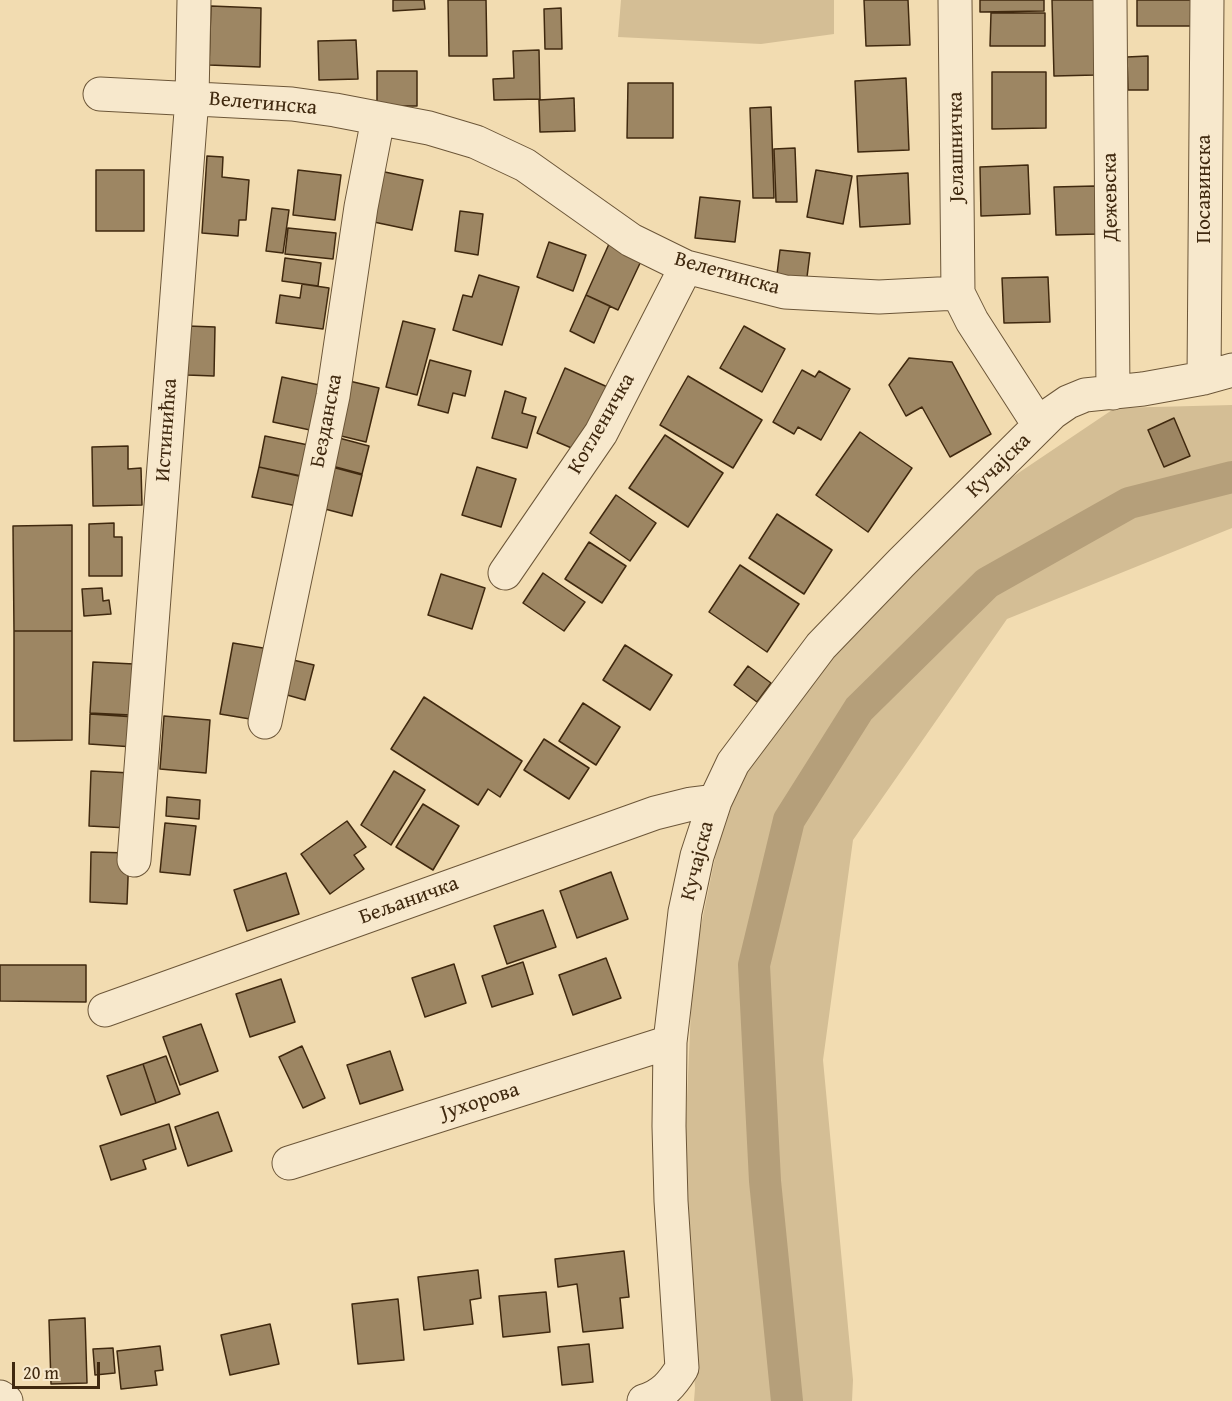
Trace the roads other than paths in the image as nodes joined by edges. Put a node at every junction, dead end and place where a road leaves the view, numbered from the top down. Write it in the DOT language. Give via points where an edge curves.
graph roads {
  1 [pos="194,0"];
  2 [pos="955,0"];
  3 [pos="1110,0"];
  4 [pos="1207,0"];
  5 [pos="100,94"];
  6 [pos="192,98"];
  7 [pos="378,119"];
  8 [pos="686,267"];
  9 [pos="958,293"];
  10 [pos="1218,374"];
  11 [pos="1113,393"];
  12 [pos="1039,425"];
  13 [pos="505,573"];
  14 [pos="265,722"];
  15 [pos="715,801"];
  16 [pos="134,860"];
  17 [pos="105,1010"];
  18 [pos="670,1042"];
  19 [pos="289,1163"];
  20 [pos="0,1397"];
  21 [pos="6,1401"];
  22 [pos="644,1401"];
  1 -- 6 [label="street, Истинићка"];
  2 -- 9 [label="street, Јелашничка"];
  3 -- 11 [label="street, Дежевска"];
  4 -- 10 [label="street, Посавинска"];
  5 -- 6 [label="street, Велетинска"];
  6 -- 7 [label="street, Велетинска" via="292,104"];
  6 -- 16 [label="street, Истинићка"];
  7 -- 8 [label="street, Велетинска" via="476,142 525,165 631,240"];
  7 -- 14 [label="street, Безданска" via="333,396"];
  8 -- 9 [label="street, Велетинска" via="785,292 879,297"];
  8 -- 13 [label="street, Котленичка" via="601,433"];
  9 -- 12 [label="street"];
  10 -- 11 [label="street"];
  11 -- 12 [label="street" via="1085,395 1068,402"];
  12 -- 15 [label="street, Кучајска" via="821,646 732,763"];
  15 -- 17 [label="street, Бељаничка" via="655,813"];
  15 -- 18 [label="street, Кучајска" via="697,856 686,912"];
  18 -- 19 [label="street, Јухорова"];
  18 -- 22 [label="street, Кучајска" via="671,1201 682,1368 672,1384 657,1397"];
  20 -- 21 [label="street"];
}
